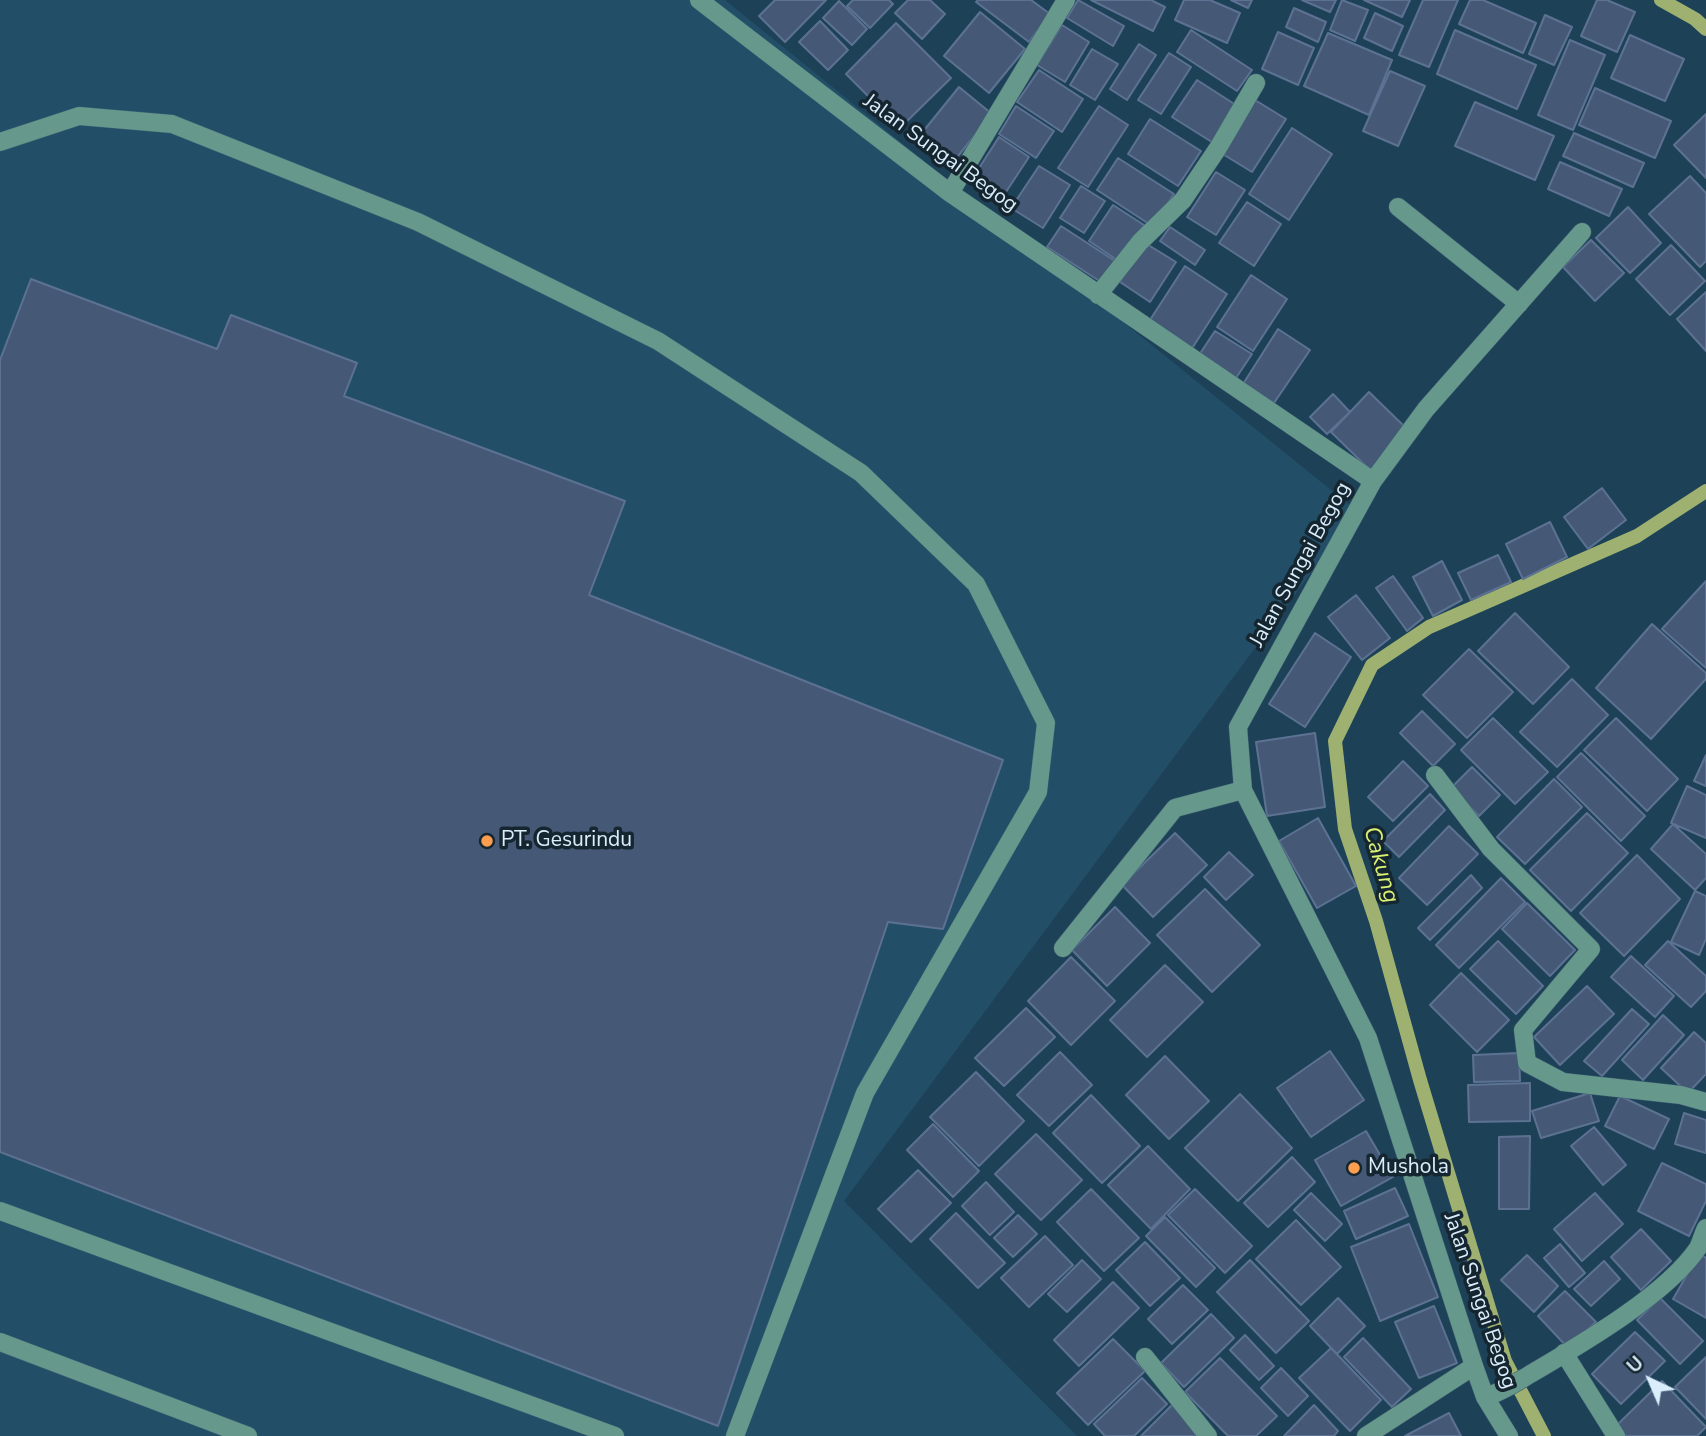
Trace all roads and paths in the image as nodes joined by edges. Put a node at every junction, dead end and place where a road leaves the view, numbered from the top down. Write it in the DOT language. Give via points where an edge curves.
graph roads {
  1 [pos="699,0"];
  2 [pos="1066,0"];
  3 [pos="1256,83"];
  4 [pos="0,142"];
  5 [pos="950,193"];
  6 [pos="1398,207"];
  7 [pos="1582,232"];
  8 [pos="1098,295"];
  9 [pos="1519,304"];
  10 [pos="1373,481"];
  11 [pos="1435,775"];
  12 [pos="1243,790"];
  13 [pos="1063,948"];
  14 [pos="1706,1102"];
  15 [pos="0,1211"];
  16 [pos="1704,1237"];
  17 [pos="0,1342"];
  18 [pos="1564,1353"];
  19 [pos="1145,1357"];
  20 [pos="1474,1366"];
  21 [pos="1490,1396"];
  22 [pos="248,1436"];
  23 [pos="615,1436"];
  24 [pos="735,1436"];
  25 [pos="1208,1436"];
  26 [pos="1366,1436"];
  27 [pos="1509,1436"];
  28 [pos="1615,1436"];
  1 -- 5 [label="street, Jalan Sungai Begog"];
  2 -- 5 [label="street"];
  3 -- 8 [label="street" via="1183,200 1140,242"];
  4 -- 24 [label="street" via="79,116 172,124 418,222 670,349 860,473 976,584 1046,723 1038,792 865,1093"];
  5 -- 8 [label="street, Jalan Sungai Begog"];
  6 -- 9 [label="street"];
  7 -- 9 [label="street"];
  8 -- 10 [label="street, Jalan Sungai Begog"];
  9 -- 10 [label="street" via="1426,409"];
  10 -- 12 [label="street, Jalan Sungai Begog" via="1238,727"];
  11 -- 14 [label="street" via="1491,849 1591,949 1523,1030 1527,1063 1563,1082"];
  12 -- 13 [label="street" via="1175,808"];
  12 -- 20 [label="street, Jalan Sungai Begog" via="1368,1038"];
  15 -- 23 [label="street"];
  16 -- 18 [label="street" via="1684,1264 1631,1311"];
  17 -- 22 [label="street"];
  18 -- 21 [label="street"];
  18 -- 28 [label="street"];
  19 -- 25 [label="street"];
  20 -- 21 [label="street, Jalan Sungai Begog"];
  20 -- 26 [label="street"];
  21 -- 27 [label="street, Jalan Sungai Begog"];
}
